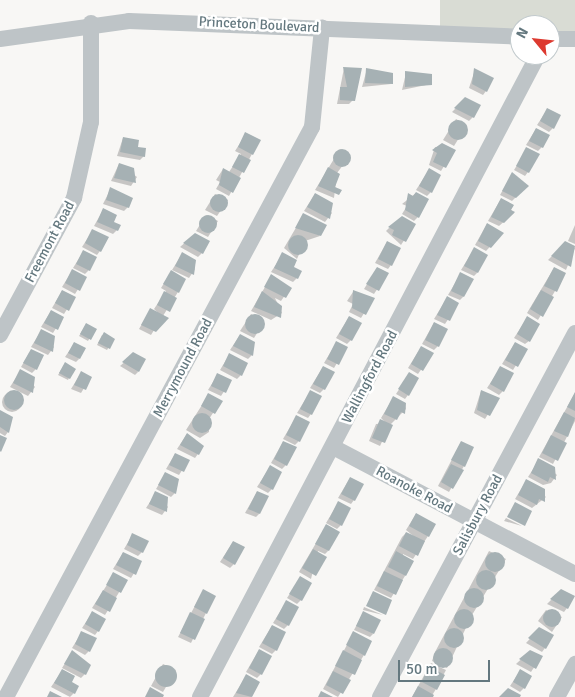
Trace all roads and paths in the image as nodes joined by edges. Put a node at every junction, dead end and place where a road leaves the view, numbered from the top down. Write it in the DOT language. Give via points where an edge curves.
graph roads {
  1 [pos="91,23"];
  2 [pos="322,28"];
  3 [pos="510,37"];
  4 [pos="0,39"];
  5 [pos="560,39"];
  6 [pos="575,39"];
  7 [pos="533,65"];
  8 [pos="575,333"];
  9 [pos="0,335"];
  10 [pos="333,447"];
  11 [pos="474,522"];
  12 [pos="575,574"];
  13 [pos="575,664"];
  14 [pos="6,697"];
  15 [pos="200,697"];
  16 [pos="380,697"];
  17 [pos="557,697"];
  1 -- 2 [label="street, Princeton Boulevard"];
  1 -- 4 [label="street, Princeton Boulevard"];
  1 -- 9 [label="street, Freemont Road" via="91,122 74,198"];
  2 -- 3 [label="street, Princeton Boulevard"];
  2 -- 14 [label="street, Merrymound Road" via="312,127"];
  5 -- 6 [label="street"];
  7 -- 10 [label="street, Wallingford Road"];
  8 -- 11 [label="street, Salisbury Road"];
  10 -- 11 [label="street, Roanoke Road"];
  10 -- 15 [label="street, Wallingford Road"];
  11 -- 12 [label="street, Roanoke Road"];
  11 -- 16 [label="street, Salisbury Road"];
  13 -- 17 [label="street"];
}
